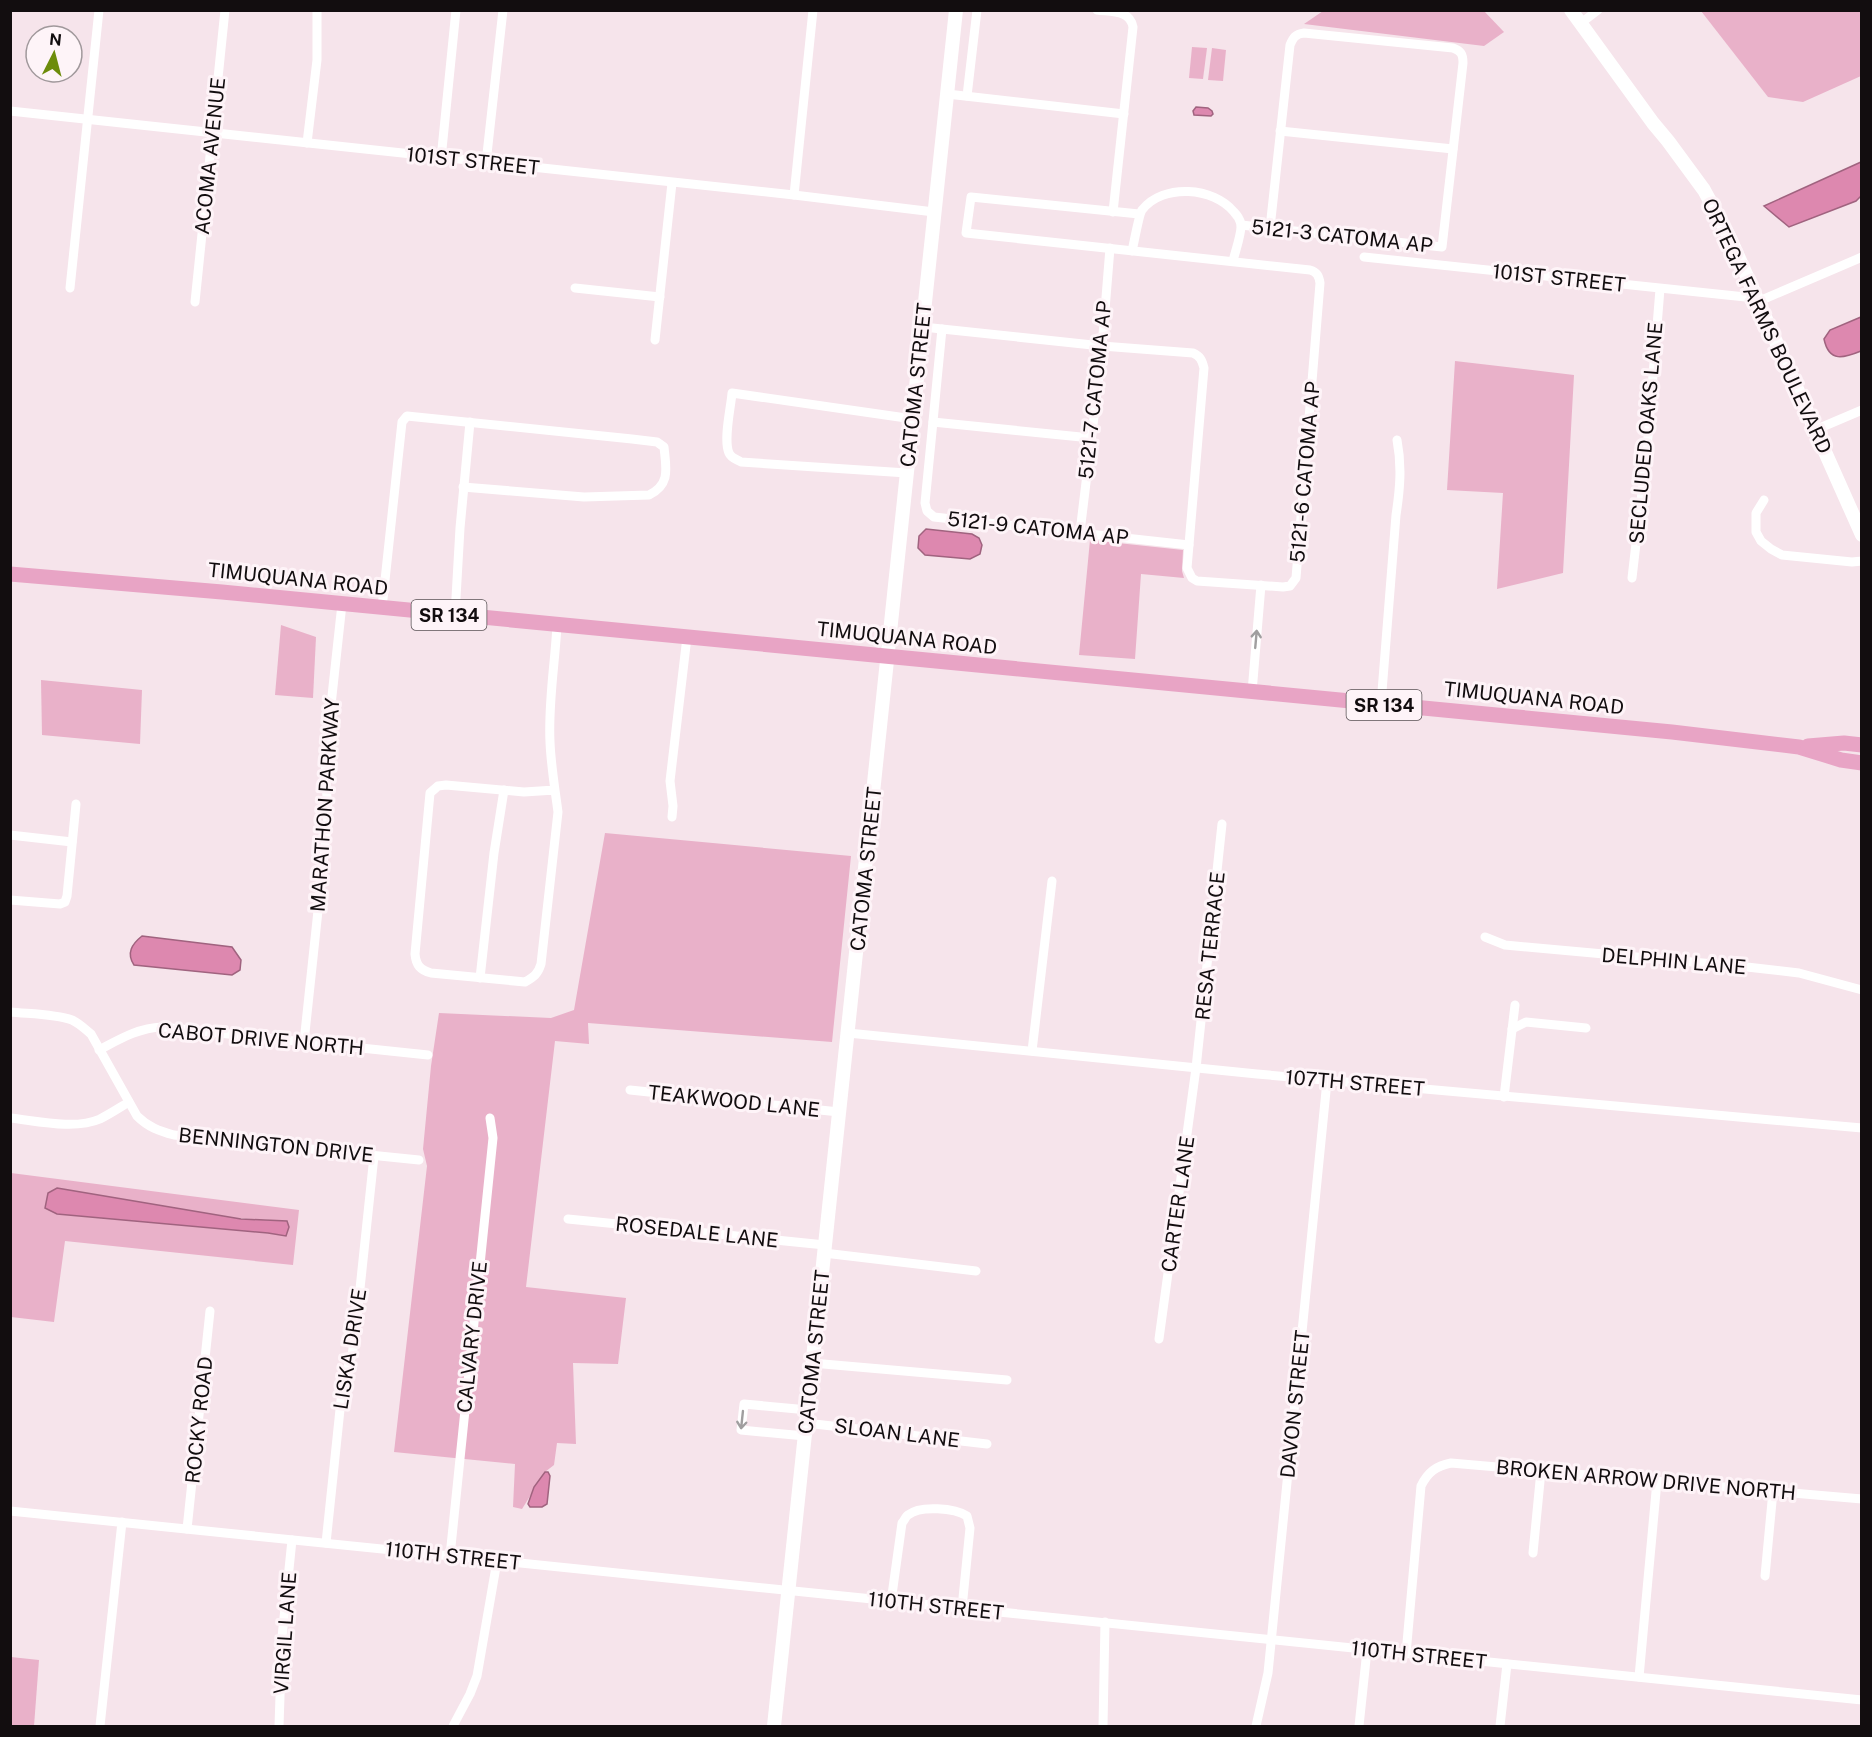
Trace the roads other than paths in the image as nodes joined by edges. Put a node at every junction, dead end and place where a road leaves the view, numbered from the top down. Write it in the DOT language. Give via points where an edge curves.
graph roads {
  1 [pos="99,10"];
  2 [pos="225,10"];
  3 [pos="317,10"];
  4 [pos="456,10"];
  5 [pos="503,10"];
  6 [pos="813,10"];
  7 [pos="956,10"];
  8 [pos="977,10"];
  9 [pos="1097,10"];
  10 [pos="1571,10"];
  11 [pos="1598,10"];
  12 [pos="1581,23"];
  13 [pos="947,94"];
  14 [pos="968,96"];
  15 [pos="10,111"];
  16 [pos="1124,114"];
  17 [pos="89,120"];
  18 [pos="1280,131"];
  19 [pos="212,134"];
  20 [pos="307,143"];
  21 [pos="1453,149"];
  22 [pos="441,159"];
  23 [pos="486,163"];
  24 [pos="672,183"];
  25 [pos="794,195"];
  26 [pos="934,212"];
  27 [pos="1113,212"];
  28 [pos="1139,214"];
  29 [pos="1241,225"];
  30 [pos="1270,228"];
  31 [pos="1110,248"];
  32 [pos="1132,251"];
  33 [pos="1364,257"];
  34 [pos="1862,257"];
  35 [pos="1233,261"];
  36 [pos="70,288"];
  37 [pos="575,288"];
  38 [pos="1659,289"];
  39 [pos="660,297"];
  40 [pos="1756,300"];
  41 [pos="195,302"];
  42 [pos="923,327"];
  43 [pos="942,329"];
  44 [pos="655,339"];
  45 [pos="1101,346"];
  46 [pos="1862,410"];
  47 [pos="913,419"];
  48 [pos="470,422"];
  49 [pos="933,422"];
  50 [pos="1815,430"];
  51 [pos="1090,438"];
  52 [pos="1397,440"];
  53 [pos="907,473"];
  54 [pos="464,487"];
  55 [pos="1764,500"];
  56 [pos="1080,532"];
  57 [pos="1862,535"];
  58 [pos="1189,545"];
  59 [pos="1862,561"];
  60 [pos="10,574"];
  61 [pos="1632,578"];
  62 [pos="1261,585"];
  63 [pos="342,604"];
  64 [pos="382,608"];
  65 [pos="455,615"];
  66 [pos="557,625"];
  67 [pos="687,637"];
  68 [pos="888,657"];
  69 [pos="1252,692"];
  70 [pos="1381,704"];
  71 [pos="1862,745"];
  72 [pos="1799,747"];
  73 [pos="1862,763"];
  74 [pos="504,790"];
  75 [pos="555,790"];
  76 [pos="76,804"];
  77 [pos="672,817"];
  78 [pos="1222,824"];
  79 [pos="10,835"];
  80 [pos="72,842"];
  81 [pos="1052,881"];
  82 [pos="10,900"];
  83 [pos="1485,937"];
  84 [pos="480,978"];
  85 [pos="1862,990"];
  86 [pos="1515,1005"];
  87 [pos="10,1012"];
  88 [pos="1586,1028"];
  89 [pos="1512,1029"];
  90 [pos="848,1033"];
  91 [pos="304,1042"];
  92 [pos="99,1050"];
  93 [pos="1032,1052"];
  94 [pos="428,1055"];
  95 [pos="1196,1068"];
  96 [pos="1327,1081"];
  97 [pos="630,1090"];
  98 [pos="1504,1097"];
  99 [pos="129,1102"];
  100 [pos="839,1112"];
  101 [pos="10,1118"];
  102 [pos="490,1118"];
  103 [pos="1862,1128"];
  104 [pos="374,1156"];
  105 [pos="419,1160"];
  106 [pos="568,1219"];
  107 [pos="825,1249"];
  108 [pos="976,1271"];
  109 [pos="210,1311"];
  110 [pos="1159,1339"];
  111 [pos="813,1363"];
  112 [pos="1006,1380"];
  113 [pos="806,1423"];
  114 [pos="987,1444"];
  115 [pos="1541,1471"];
  116 [pos="1657,1480"];
  117 [pos="1773,1491"];
  118 [pos="1862,1499"];
  119 [pos="10,1511"];
  120 [pos="122,1522"];
  121 [pos="187,1529"];
  122 [pos="292,1540"];
  123 [pos="326,1543"];
  124 [pos="1533,1554"];
  125 [pos="450,1556"];
  126 [pos="497,1561"];
  127 [pos="1765,1576"];
  128 [pos="788,1591"];
  129 [pos="891,1602"];
  130 [pos="962,1608"];
  131 [pos="1105,1622"];
  132 [pos="1272,1640"];
  133 [pos="1367,1650"];
  134 [pos="1406,1654"];
  135 [pos="1507,1664"];
  136 [pos="1639,1677"];
  137 [pos="1862,1700"];
  138 [pos="100,1726"];
  139 [pos="279,1726"];
  140 [pos="453,1726"];
  141 [pos="774,1726"];
  142 [pos="1103,1726"];
  143 [pos="1256,1726"];
  144 [pos="1359,1726"];
  145 [pos="1500,1726"];
  1 -- 17 [label="street"];
  2 -- 19 [label="street, ACOMA AVENUE"];
  3 -- 20 [label="street" via="317,60"];
  4 -- 22 [label="street"];
  5 -- 23 [label="street"];
  6 -- 25 [label="street"];
  7 -- 13 [label="street, CATOMA STREET"];
  8 -- 14 [label="street"];
  9 -- 16 [label="street" via="1127,15 1132,20"];
  10 -- 12 [label="street, ORTEGA FARMS BOULEVARD"];
  11 -- 12 [label="street"];
  12 -- 40 [label="street, ORTEGA FARMS BOULEVARD" via="1704,190"];
  13 -- 14 [label="street"];
  13 -- 26 [label="street, CATOMA STREET"];
  14 -- 16 [label="street"];
  15 -- 17 [label="street, 101ST STREET"];
  16 -- 27 [label="street"];
  17 -- 19 [label="street, 101ST STREET"];
  17 -- 36 [label="street"];
  18 -- 21 [label="street"];
  18 -- 21 [label="street" via="1290,45 1298,34 1453,48 1463,56 1463,63"];
  18 -- 30 [label="street"];
  19 -- 20 [label="street, 101ST STREET"];
  19 -- 41 [label="street, ACOMA AVENUE"];
  20 -- 22 [label="street, 101ST STREET"];
  21 -- 30 [label="street, 5121-3 CATOMA AP" via="1442,247"];
  22 -- 23 [label="street, 101ST STREET"];
  23 -- 24 [label="street, 101ST STREET"];
  24 -- 25 [label="street, 101ST STREET"];
  24 -- 39 [label="street"];
  25 -- 26 [label="street, 101ST STREET"];
  26 -- 42 [label="street, CATOMA STREET"];
  27 -- 28 [label="street"];
  27 -- 31 [label="street, 5121-6 CATOMA AP" via="971,197 966,233"];
  28 -- 29 [label="street" via="1162,196 1202,193 1229,206"];
  28 -- 32 [label="street"];
  29 -- 30 [label="street, 5121-3 CATOMA AP"];
  29 -- 35 [label="street"];
  31 -- 32 [label="street, 5121-6 CATOMA AP"];
  31 -- 45 [label="street, 5121-7 CATOMA AP"];
  32 -- 35 [label="street, 5121-6 CATOMA AP"];
  33 -- 38 [label="street, 101ST STREET"];
  34 -- 40 [label="street"];
  35 -- 62 [label="street, 5121-6 CATOMA AP" via="1310,270 1320,277 1296,578 1290,586"];
  37 -- 39 [label="street"];
  38 -- 40 [label="street, 101ST STREET"];
  38 -- 61 [label="street, SECLUDED OAKS LANE"];
  39 -- 44 [label="street"];
  40 -- 50 [label="street, ORTEGA FARMS BOULEVARD"];
  42 -- 43 [label="street, 5121-6 CATOMA AP"];
  42 -- 47 [label="street, CATOMA STREET"];
  43 -- 45 [label="street, 5121-6 CATOMA AP"];
  43 -- 49 [label="street, 5121-9 CATOMA AP"];
  45 -- 51 [label="street, 5121-7 CATOMA AP"];
  45 -- 58 [label="street, 5121-6 CATOMA AP" via="1192,353 1202,360"];
  46 -- 50 [label="street"];
  47 -- 53 [label="street, CATOMA STREET"];
  47 -- 53 [label="street" via="732,393 729,410 726,444 732,457 741,462"];
  48 -- 54 [label="street"];
  48 -- 54 [label="street" via="657,442 664,447 666,472 662,486 649,495 584,497"];
  48 -- 64 [label="street" via="406,416 403,419"];
  49 -- 51 [label="street"];
  49 -- 56 [label="street, 5121-9 CATOMA AP" via="925,503 934,517"];
  50 -- 57 [label="street, ORTEGA FARMS BOULEVARD"];
  51 -- 56 [label="street, 5121-7 CATOMA AP"];
  52 -- 70 [label="street" via="1400,490"];
  53 -- 68 [label="street, CATOMA STREET"];
  54 -- 65 [label="street"];
  55 -- 59 [label="street" via="1756,513 1756,532 1771,549 1782,555"];
  56 -- 58 [label="street, 5121-9 CATOMA AP"];
  58 -- 62 [label="street, 5121-6 CATOMA AP" via="1187,568 1192,578"];
  60 -- 63 [label="main road, TIMUQUANA ROAD / SR 134"];
  69 -- 62 [label="street, one-way"];
  63 -- 64 [label="main road, TIMUQUANA ROAD / SR 134"];
  63 -- 91 [label="street, MARATHON PARKWAY" via="325,760 328,817"];
  64 -- 65 [label="main road, TIMUQUANA ROAD / SR 134"];
  65 -- 66 [label="main road, TIMUQUANA ROAD / SR 134"];
  66 -- 67 [label="main road, TIMUQUANA ROAD / SR 134"];
  66 -- 75 [label="street" via="550,742"];
  67 -- 68 [label="main road, TIMUQUANA ROAD / SR 134"];
  67 -- 77 [label="street" via="670,781"];
  68 -- 69 [label="main road, TIMUQUANA ROAD / SR 134"];
  68 -- 90 [label="street, CATOMA STREET"];
  69 -- 70 [label="main road, TIMUQUANA ROAD / SR 134"];
  70 -- 72 [label="main road, TIMUQUANA ROAD / SR 134"];
  71 -- 72 [label="main road, TIMUQUANA ROAD / SR 134"];
  72 -- 73 [label="main road, TIMUQUANA ROAD / SR 134"];
  74 -- 75 [label="street"];
  74 -- 84 [label="street"];
  74 -- 84 [label="street" via="446,785 430,793 416,960 423,971"];
  75 -- 84 [label="street" via="558,812 542,964 534,977 525,982"];
  76 -- 80 [label="street"];
  78 -- 95 [label="street, RESA TERRACE"];
  79 -- 80 [label="street"];
  80 -- 82 [label="street" via="65,902"];
  81 -- 93 [label="street"];
  83 -- 85 [label="street, DELPHIN LANE" via="1505,945 1798,974"];
  86 -- 89 [label="street"];
  87 -- 92 [label="street, BENNINGTON DRIVE" via="71,1020 91,1034"];
  88 -- 89 [label="street" via="1526,1022"];
  89 -- 98 [label="street"];
  90 -- 93 [label="street, 107TH STREET"];
  90 -- 100 [label="street, CATOMA STREET"];
  91 -- 92 [label="street, CABOT DRIVE NORTH" via="162,1027 133,1032"];
  91 -- 94 [label="street, CABOT DRIVE NORTH"];
  92 -- 99 [label="street, BENNINGTON DRIVE"];
  93 -- 95 [label="street, 107TH STREET"];
  95 -- 96 [label="street, 107TH STREET"];
  95 -- 110 [label="street, CARTER LANE"];
  96 -- 98 [label="street, 107TH STREET"];
  96 -- 132 [label="street, DAVON STREET"];
  97 -- 100 [label="street, TEAKWOOD LANE"];
  98 -- 103 [label="street, 107TH STREET"];
  99 -- 101 [label="street" via="85,1124"];
  99 -- 104 [label="street, BENNINGTON DRIVE" via="146,1125 159,1132"];
  100 -- 107 [label="street, CATOMA STREET"];
  102 -- 125 [label="street, CALVARY DRIVE" via="493,1138"];
  104 -- 105 [label="street, BENNINGTON DRIVE"];
  104 -- 123 [label="street, LISKA DRIVE" via="355,1336 343,1382"];
  106 -- 107 [label="street, ROSEDALE LANE"];
  107 -- 108 [label="street, ROSEDALE LANE"];
  107 -- 111 [label="street, CATOMA STREET"];
  109 -- 121 [label="street, ROCKY ROAD"];
  111 -- 112 [label="street"];
  111 -- 113 [label="street, CATOMA STREET"];
  113 -- 113 [label="street, one-way" via="744,1404 741,1430"];
  113 -- 114 [label="street, SLOAN LANE"];
  113 -- 128 [label="street, CATOMA STREET"];
  115 -- 116 [label="street, BROKEN ARROW DRIVE NORTH"];
  115 -- 124 [label="street"];
  115 -- 134 [label="street, BROKEN ARROW DRIVE NORTH" via="1451,1463 1432,1470 1421,1486"];
  116 -- 117 [label="street, BROKEN ARROW DRIVE NORTH"];
  116 -- 136 [label="street"];
  117 -- 118 [label="street, BROKEN ARROW DRIVE NORTH"];
  117 -- 127 [label="street"];
  119 -- 120 [label="street, 110TH STREET"];
  120 -- 121 [label="street, 110TH STREET"];
  120 -- 138 [label="street"];
  121 -- 122 [label="street, 110TH STREET"];
  122 -- 123 [label="street, 110TH STREET"];
  122 -- 139 [label="street, VIRGIL LANE" via="282,1637"];
  123 -- 125 [label="street, 110TH STREET"];
  125 -- 126 [label="street, 110TH STREET"];
  126 -- 128 [label="street, 110TH STREET"];
  126 -- 140 [label="street" via="477,1676"];
  128 -- 129 [label="street, 110TH STREET"];
  128 -- 141 [label="street, CATOMA STREET"];
  129 -- 130 [label="street, 110TH STREET"];
  129 -- 130 [label="street" via="902,1523 907,1515 914,1511 953,1509 967,1516 970,1528"];
  130 -- 131 [label="street, 110TH STREET"];
  131 -- 132 [label="street, 110TH STREET"];
  131 -- 142 [label="street"];
  132 -- 133 [label="street, 110TH STREET"];
  132 -- 143 [label="street, DAVON STREET"];
  133 -- 134 [label="street, 110TH STREET"];
  133 -- 144 [label="street"];
  134 -- 135 [label="street, 110TH STREET"];
  135 -- 136 [label="street, 110TH STREET"];
  135 -- 145 [label="street"];
  136 -- 137 [label="street, 110TH STREET"];
}
